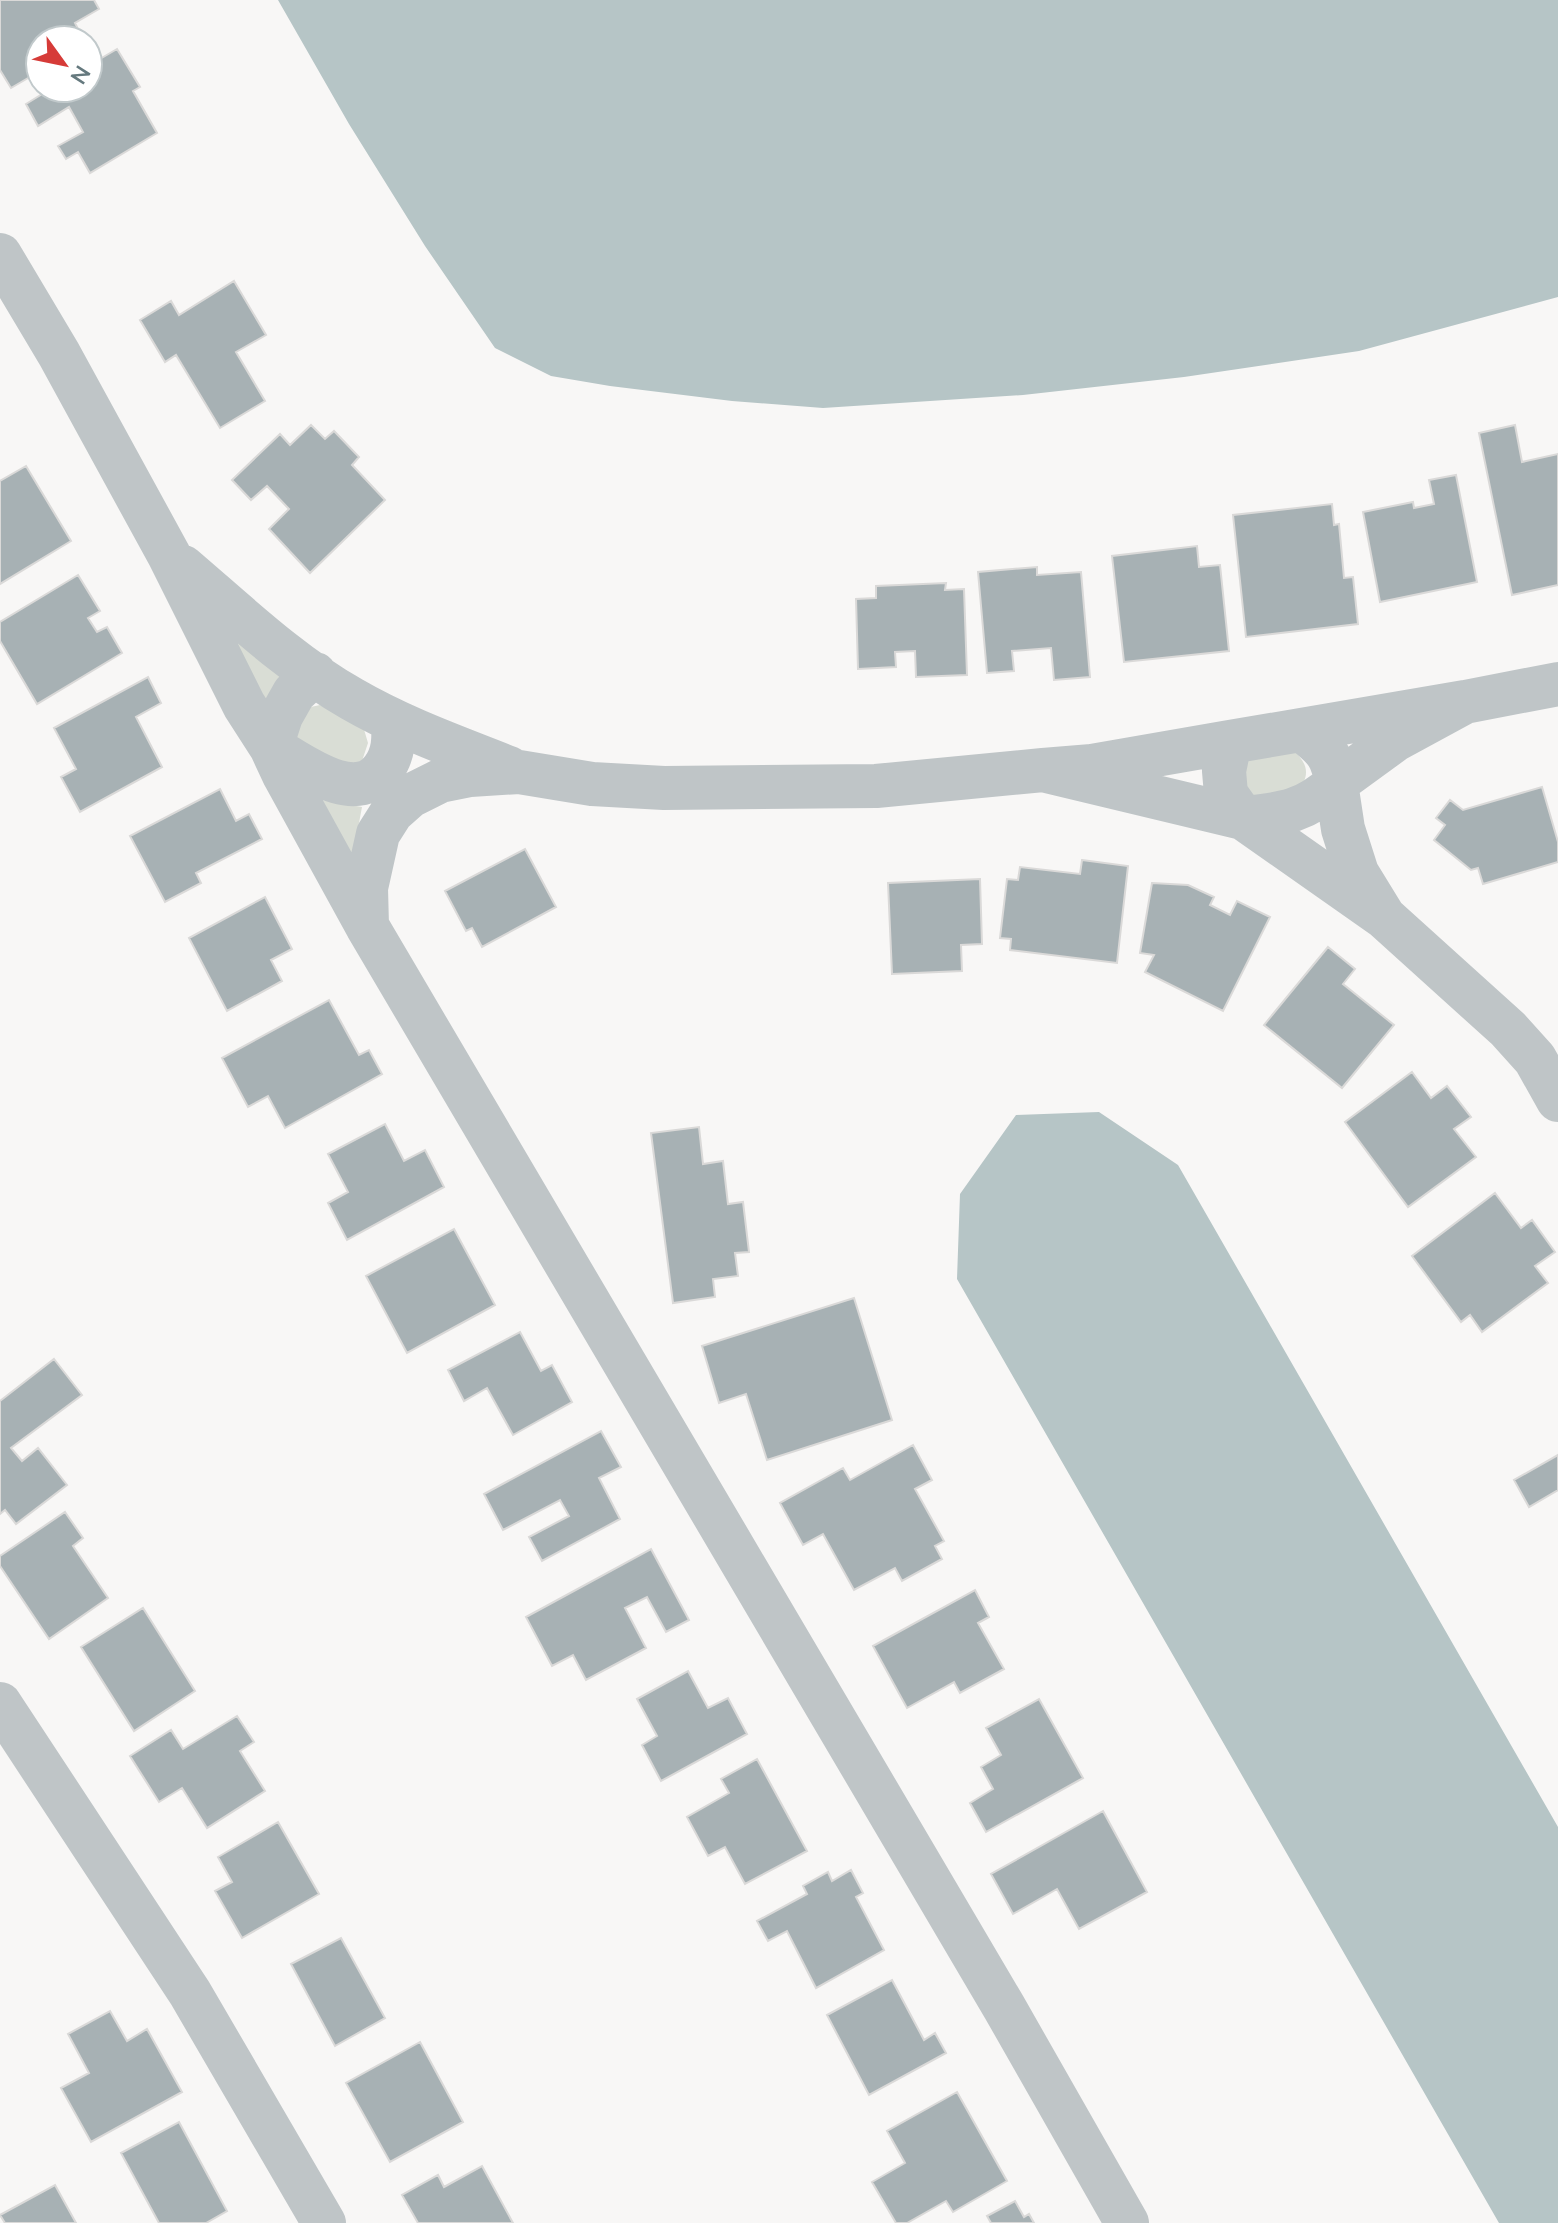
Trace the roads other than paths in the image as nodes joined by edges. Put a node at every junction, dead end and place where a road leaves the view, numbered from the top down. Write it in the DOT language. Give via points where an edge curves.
graph roads {
  1 [pos="0,255"];
  2 [pos="169,555"];
  3 [pos="315,674"];
  4 [pos="1558,684"];
  5 [pos="1465,702"];
  6 [pos="393,721"];
  7 [pos="1302,730"];
  8 [pos="1230,742"];
  9 [pos="271,747"];
  10 [pos="1043,770"];
  11 [pos="519,772"];
  12 [pos="440,781"];
  13 [pos="1336,783"];
  14 [pos="365,784"];
  15 [pos="1243,818"];
  16 [pos="1384,917"];
  17 [pos="367,926"];
  18 [pos="1558,1100"];
  19 [pos="0,1704"];
  20 [pos="324,2223"];
  21 [pos="1127,2223"];
  1 -- 2 [label="street"];
  2 -- 3 [label="street"];
  2 -- 9 [label="street" via="244,705"];
  3 -- 6 [label="street"];
  3 -- 9 [label="street" via="294,693"];
  4 -- 5 [label="street"];
  5 -- 7 [label="street"];
  5 -- 13 [label="street" via="1395,740"];
  6 -- 11 [label="street"];
  6 -- 14 [label="street" via="389,760"];
  7 -- 8 [label="street"];
  7 -- 13 [label="street" via="1326,749"];
  8 -- 10 [label="street"];
  8 -- 15 [label="street" via="1226,794"];
  9 -- 14 [label="street" via="327,778"];
  9 -- 17 [label="street"];
  10 -- 11 [label="street" via="876,786 664,788"];
  10 -- 15 [label="street"];
  11 -- 12 [label="street"];
  12 -- 14 [label="street"];
  12 -- 17 [label="street" via="410,796 378,834 366,888"];
  13 -- 15 [label="street" via="1319,798 1284,814"];
  13 -- 16 [label="street" via="1357,873"];
  15 -- 16 [label="street"];
  16 -- 18 [label="street" via="1508,1029 1535,1059"];
  17 -- 21 [label="street"];
  19 -- 20 [label="street" via="190,1993"];
}
